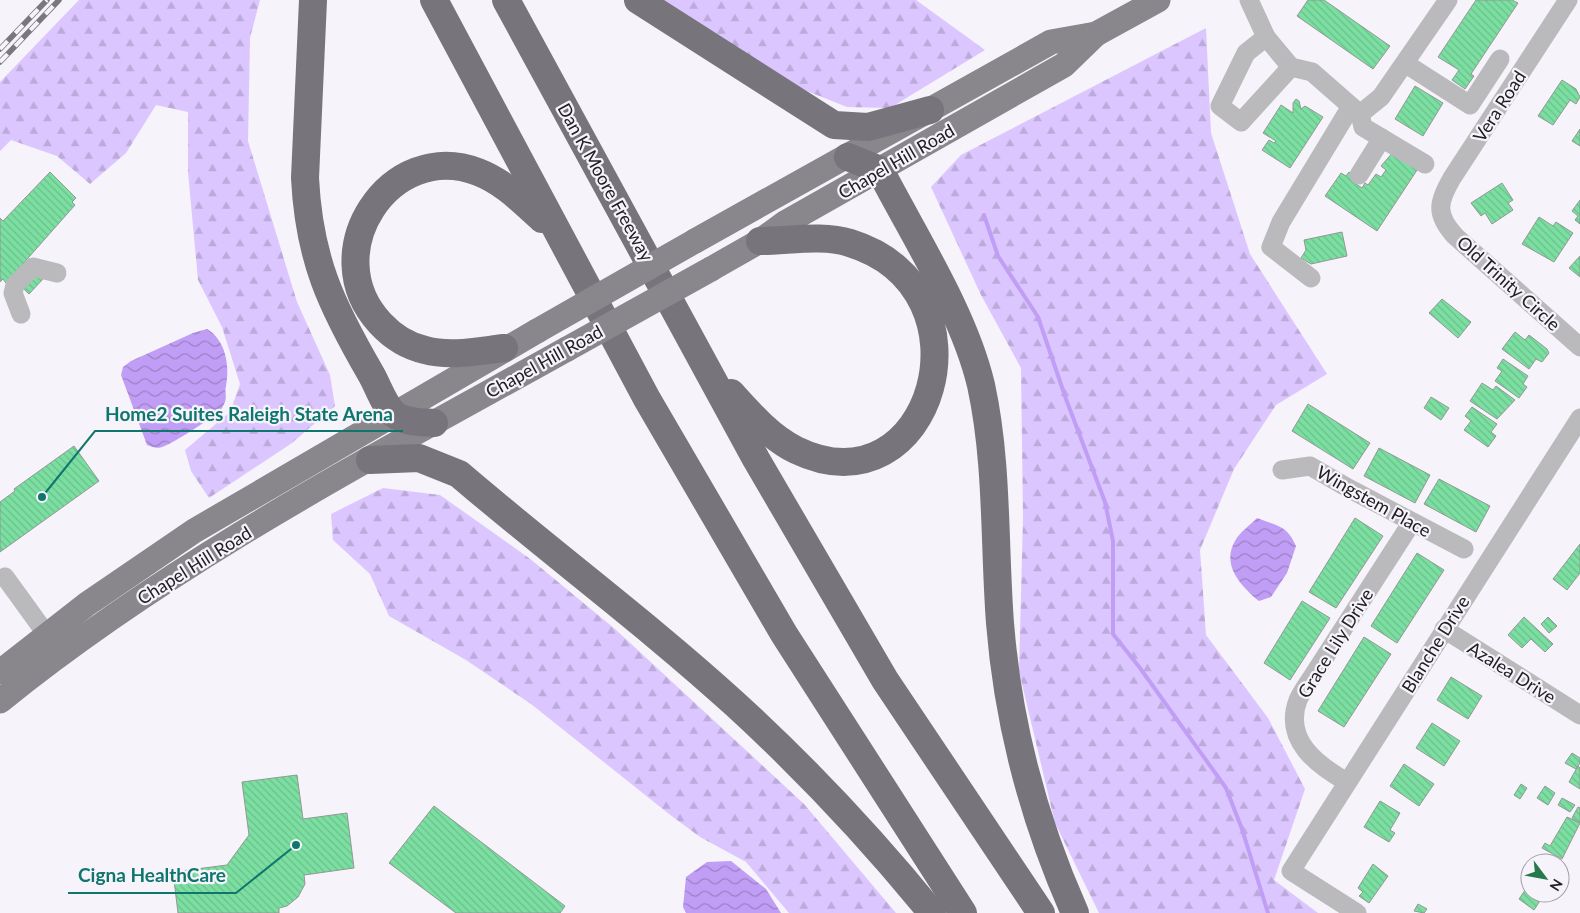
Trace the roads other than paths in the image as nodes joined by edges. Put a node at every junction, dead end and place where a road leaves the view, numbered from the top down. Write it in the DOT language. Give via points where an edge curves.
graph roads {
  1 [pos="313,0"];
  2 [pos="434,0"];
  3 [pos="506,0"];
  4 [pos="638,0"];
  5 [pos="1158,0"];
  6 [pos="1249,0"];
  7 [pos="1448,0"];
  8 [pos="1568,0"];
  9 [pos="1096,34"];
  10 [pos="1266,37"];
  11 [pos="1500,59"];
  12 [pos="1406,64"];
  13 [pos="1291,67"];
  14 [pos="930,110"];
  15 [pos="1355,111"];
  16 [pos="1382,138"];
  17 [pos="848,157"];
  18 [pos="1426,164"];
  19 [pos="880,170"];
  20 [pos="1359,176"];
  21 [pos="1441,216"];
  22 [pos="556,232"];
  23 [pos="760,241"];
  24 [pos="57,273"];
  25 [pos="1311,278"];
  26 [pos="21,314"];
  27 [pos="1580,347"];
  28 [pos="504,348"];
  29 [pos="705,364"];
  30 [pos="394,414"];
  31 [pos="1580,418"];
  32 [pos="434,423"];
  33 [pos="370,460"];
  34 [pos="1282,470"];
  35 [pos="1412,522"];
  36 [pos="1464,549"];
  37 [pos="5,577"];
  38 [pos="1444,629"];
  39 [pos="47,635"];
  40 [pos="0,672"];
  41 [pos="0,701"];
  42 [pos="1580,715"];
  43 [pos="1347,782"];
  44 [pos="932,913"];
  45 [pos="963,913"];
  46 [pos="1041,913"];
  47 [pos="1075,913"];
  48 [pos="1356,913"];
  1 -- 30 [label="highway" via="305,150 306,203 311,237 322,277 340,318"];
  2 -- 22 [label="highway"];
  3 -- 29 [label="highway, Dan K Moore Freeway"];
  4 -- 14 [label="highway" via="834,125 868,128"];
  5 -- 9 [label="main road, Chapel Hill Road"];
  6 -- 10 [label="street"];
  7 -- 12 [label="street"];
  8 -- 21 [label="street, Vera Road" via="1452,178 1441,204"];
  9 -- 14 [label="main road, Chapel Hill Road" via="1051,42"];
  9 -- 19 [label="main road, Chapel Hill Road" via="1064,65"];
  10 -- 13 [label="street"];
  10 -- 13 [label="street" via="1246,52 1220,106 1241,122"];
  11 -- 12 [label="street" via="1470,105"];
  12 -- 15 [label="street" via="1368,110"];
  13 -- 15 [label="street" via="1312,72"];
  14 -- 17 [label="main road, Chapel Hill Road"];
  15 -- 16 [label="street" via="1363,127"];
  15 -- 25 [label="street" via="1282,222 1271,247"];
  16 -- 18 [label="street"];
  16 -- 20 [label="street"];
  17 -- 19 [label="highway"];
  17 -- 28 [label="main road, Chapel Hill Road, bridge"];
  19 -- 23 [label="main road, Chapel Hill Road" via="785,223"];
  19 -- 47 [label="highway" via="958,319 980,384 993,464 1001,633 1013,722 1041,829"];
  21 -- 27 [label="street, Old Trinity Circle" via="1455,236"];
  22 -- 28 [label="highway" via="502,184 477,172 449,167 426,170 400,181 382,196 365,221 354,255 356,274 366,304 386,329 399,339 425,350 458,353"];
  22 -- 45 [label="highway" via="647,399 784,634"];
  23 -- 29 [label="highway" via="837,240 866,249 894,267 913,288 931,323 935,366 927,402 905,434 880,451 852,460 816,458 774,436"];
  23 -- 32 [label="main road, Chapel Hill Road, bridge"];
  24 -- 26 [label="street" via="33,267 21,278 13,293"];
  28 -- 30 [label="main road, Chapel Hill Road" via="481,365"];
  29 -- 46 [label="highway" via="756,459 885,680"];
  30 -- 32 [label="highway" via="414,422"];
  30 -- 39 [label="main road, Chapel Hill Road" via="194,531"];
  31 -- 38 [label="street, Blanche Drive"];
  32 -- 33 [label="main road, Chapel Hill Road"];
  33 -- 41 [label="main road, Chapel Hill Road" via="231,540 149,592"];
  33 -- 44 [label="highway" via="419,458 459,474 694,669 777,743 858,826"];
  34 -- 35 [label="street, Wingstem Place" via="1310,466"];
  35 -- 36 [label="street, Wingstem Place"];
  35 -- 43 [label="street, Grace Lily Drive" via="1314,674 1295,710 1296,734 1304,749 1322,766"];
  37 -- 39 [label="street"];
  38 -- 42 [label="street, Azalea Drive"];
  38 -- 43 [label="street, Blanche Drive"];
  39 -- 40 [label="main road, Chapel Hill Road"];
  43 -- 48 [label="street, Blanche Drive" via="1291,871"];
}
